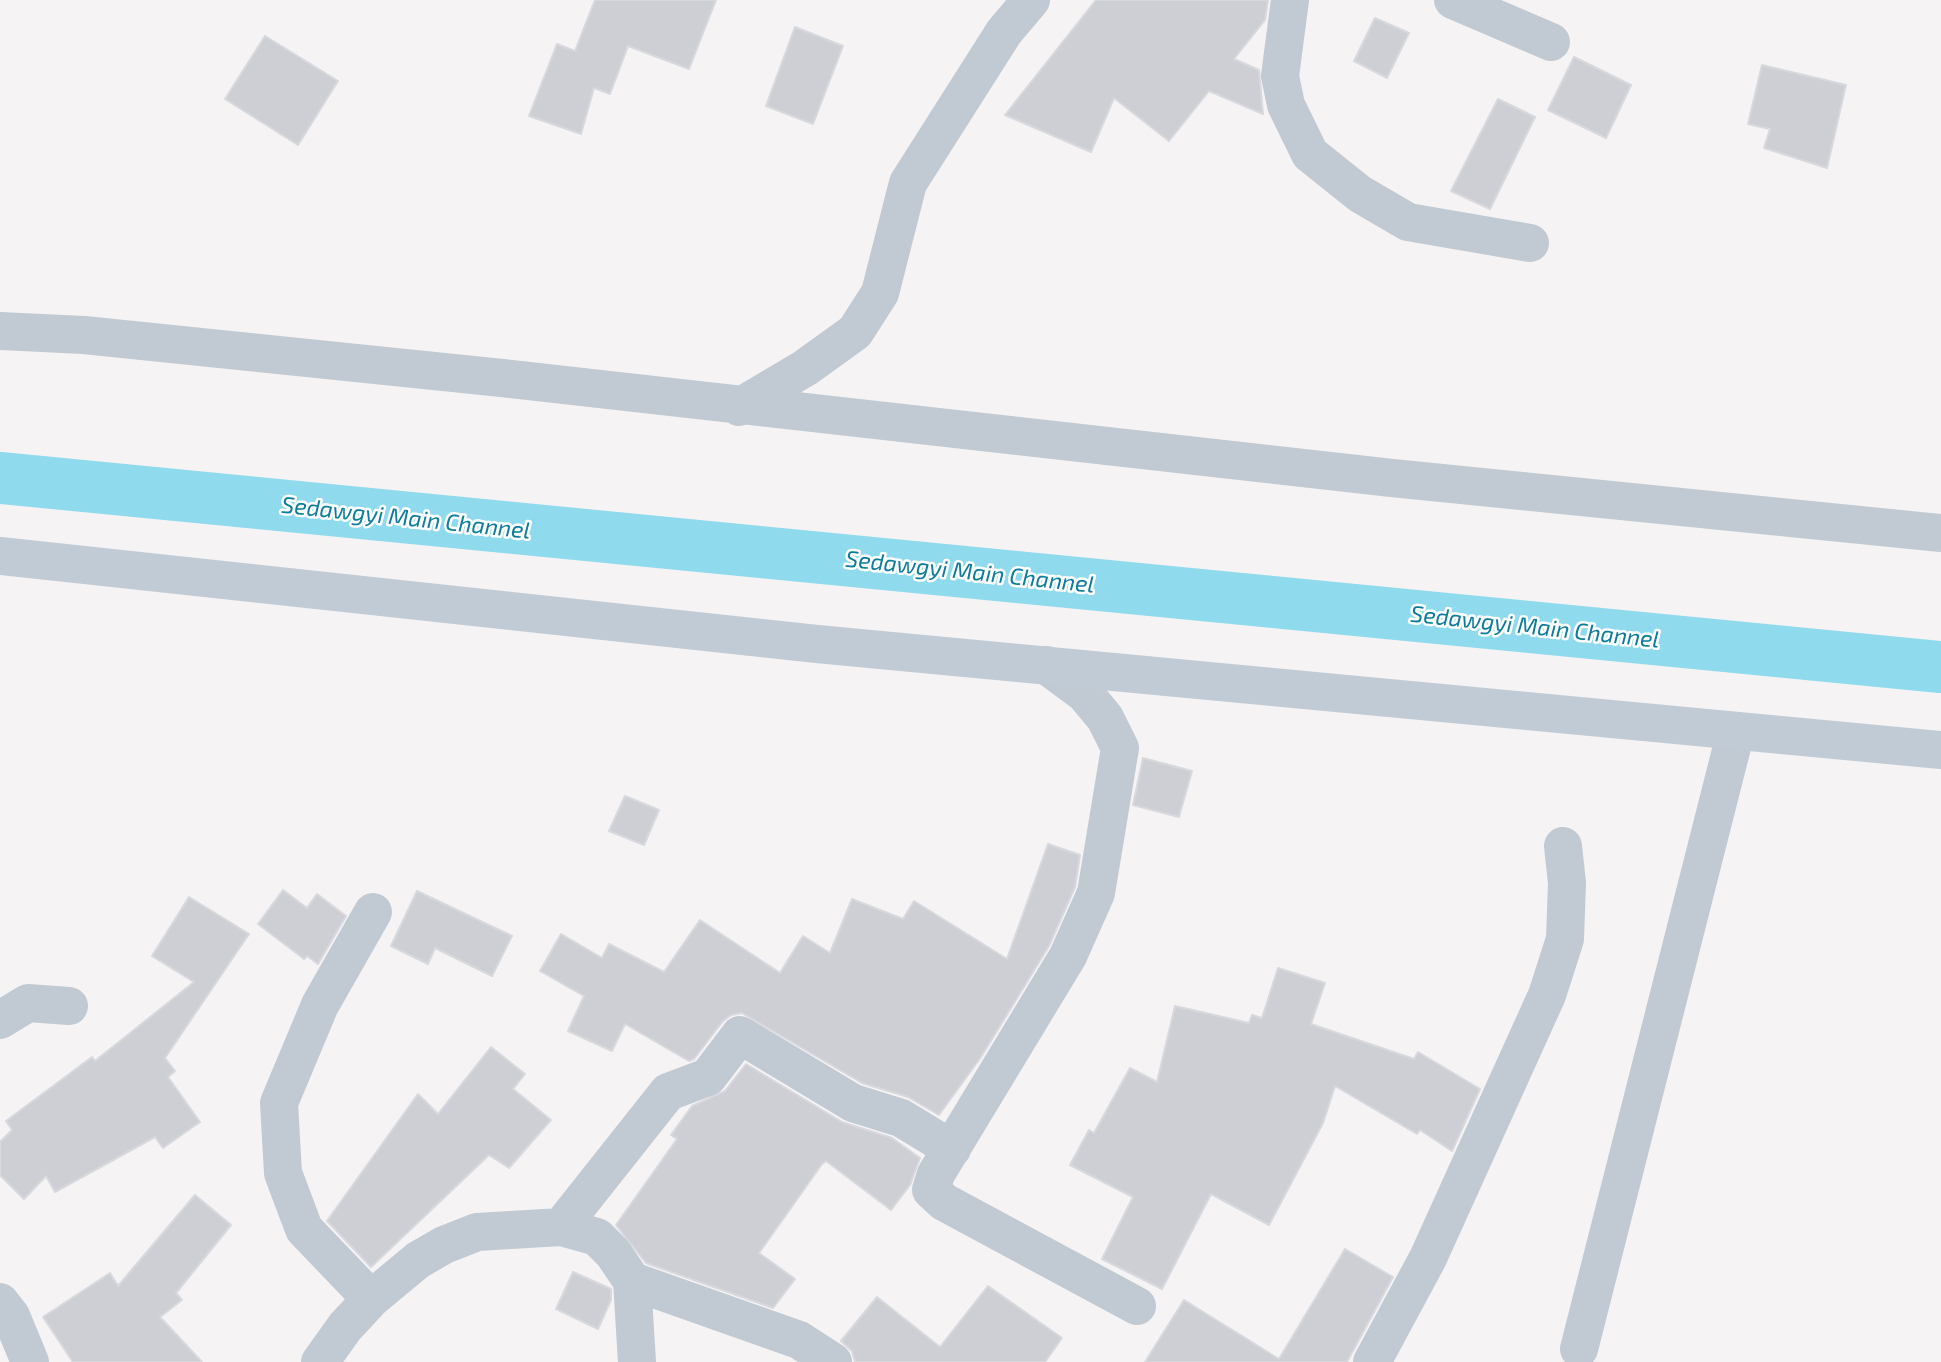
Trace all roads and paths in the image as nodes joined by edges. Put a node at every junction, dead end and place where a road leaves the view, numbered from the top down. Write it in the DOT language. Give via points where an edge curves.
graph roads {
  1 [pos="1031,0"];
  2 [pos="1290,0"];
  3 [pos="1452,0"];
  4 [pos="1552,42"];
  5 [pos="1530,243"];
  6 [pos="0,331"];
  7 [pos="739,407"];
  8 [pos="1941,533"];
  9 [pos="0,556"];
  10 [pos="1046,666"];
  11 [pos="1736,731"];
  12 [pos="1941,750"];
  13 [pos="1563,846"];
  14 [pos="373,912"];
  15 [pos="69,1006"];
  16 [pos="0,1020"];
  17 [pos="952,1149"];
  18 [pos="561,1227"];
  19 [pos="632,1281"];
  20 [pos="371,1299"];
  21 [pos="0,1302"];
  22 [pos="1137,1306"];
  23 [pos="1579,1349"];
  24 [pos="30,1362"];
  25 [pos="320,1362"];
  26 [pos="637,1362"];
  27 [pos="833,1362"];
  28 [pos="1372,1362"];
  1 -- 7 [label="street" via="1004,32 908,183 880,293 855,332"];
  2 -- 5 [label="street" via="1280,76 1286,105 1310,154 1360,194 1408,222"];
  3 -- 4 [label="street"];
  6 -- 7 [label="street" via="84,335"];
  7 -- 8 [label="street"];
  9 -- 10 [label="street"];
  10 -- 11 [label="street"];
  10 -- 17 [label="street" via="1085,694 1105,718 1120,748 1096,893 1068,956"];
  11 -- 12 [label="street"];
  11 -- 23 [label="street"];
  13 -- 28 [label="street" via="1565,939 1547,995 1428,1258"];
  14 -- 20 [label="street" via="320,1005 279,1102 283,1173 304,1229"];
  15 -- 16 [label="street" via="28,1003"];
  17 -- 18 [label="street" via="901,1118 853,1102 740,1035 708,1077 668,1092"];
  17 -- 22 [label="street" via="931,1190 944,1202"];
  18 -- 19 [label="street" via="597,1237"];
  18 -- 20 [label="street" via="477,1232 418,1260"];
  19 -- 26 [label="street"];
  19 -- 27 [label="street" via="799,1340"];
  20 -- 25 [label="street"];
  21 -- 24 [label="street" via="11,1316"];
}
